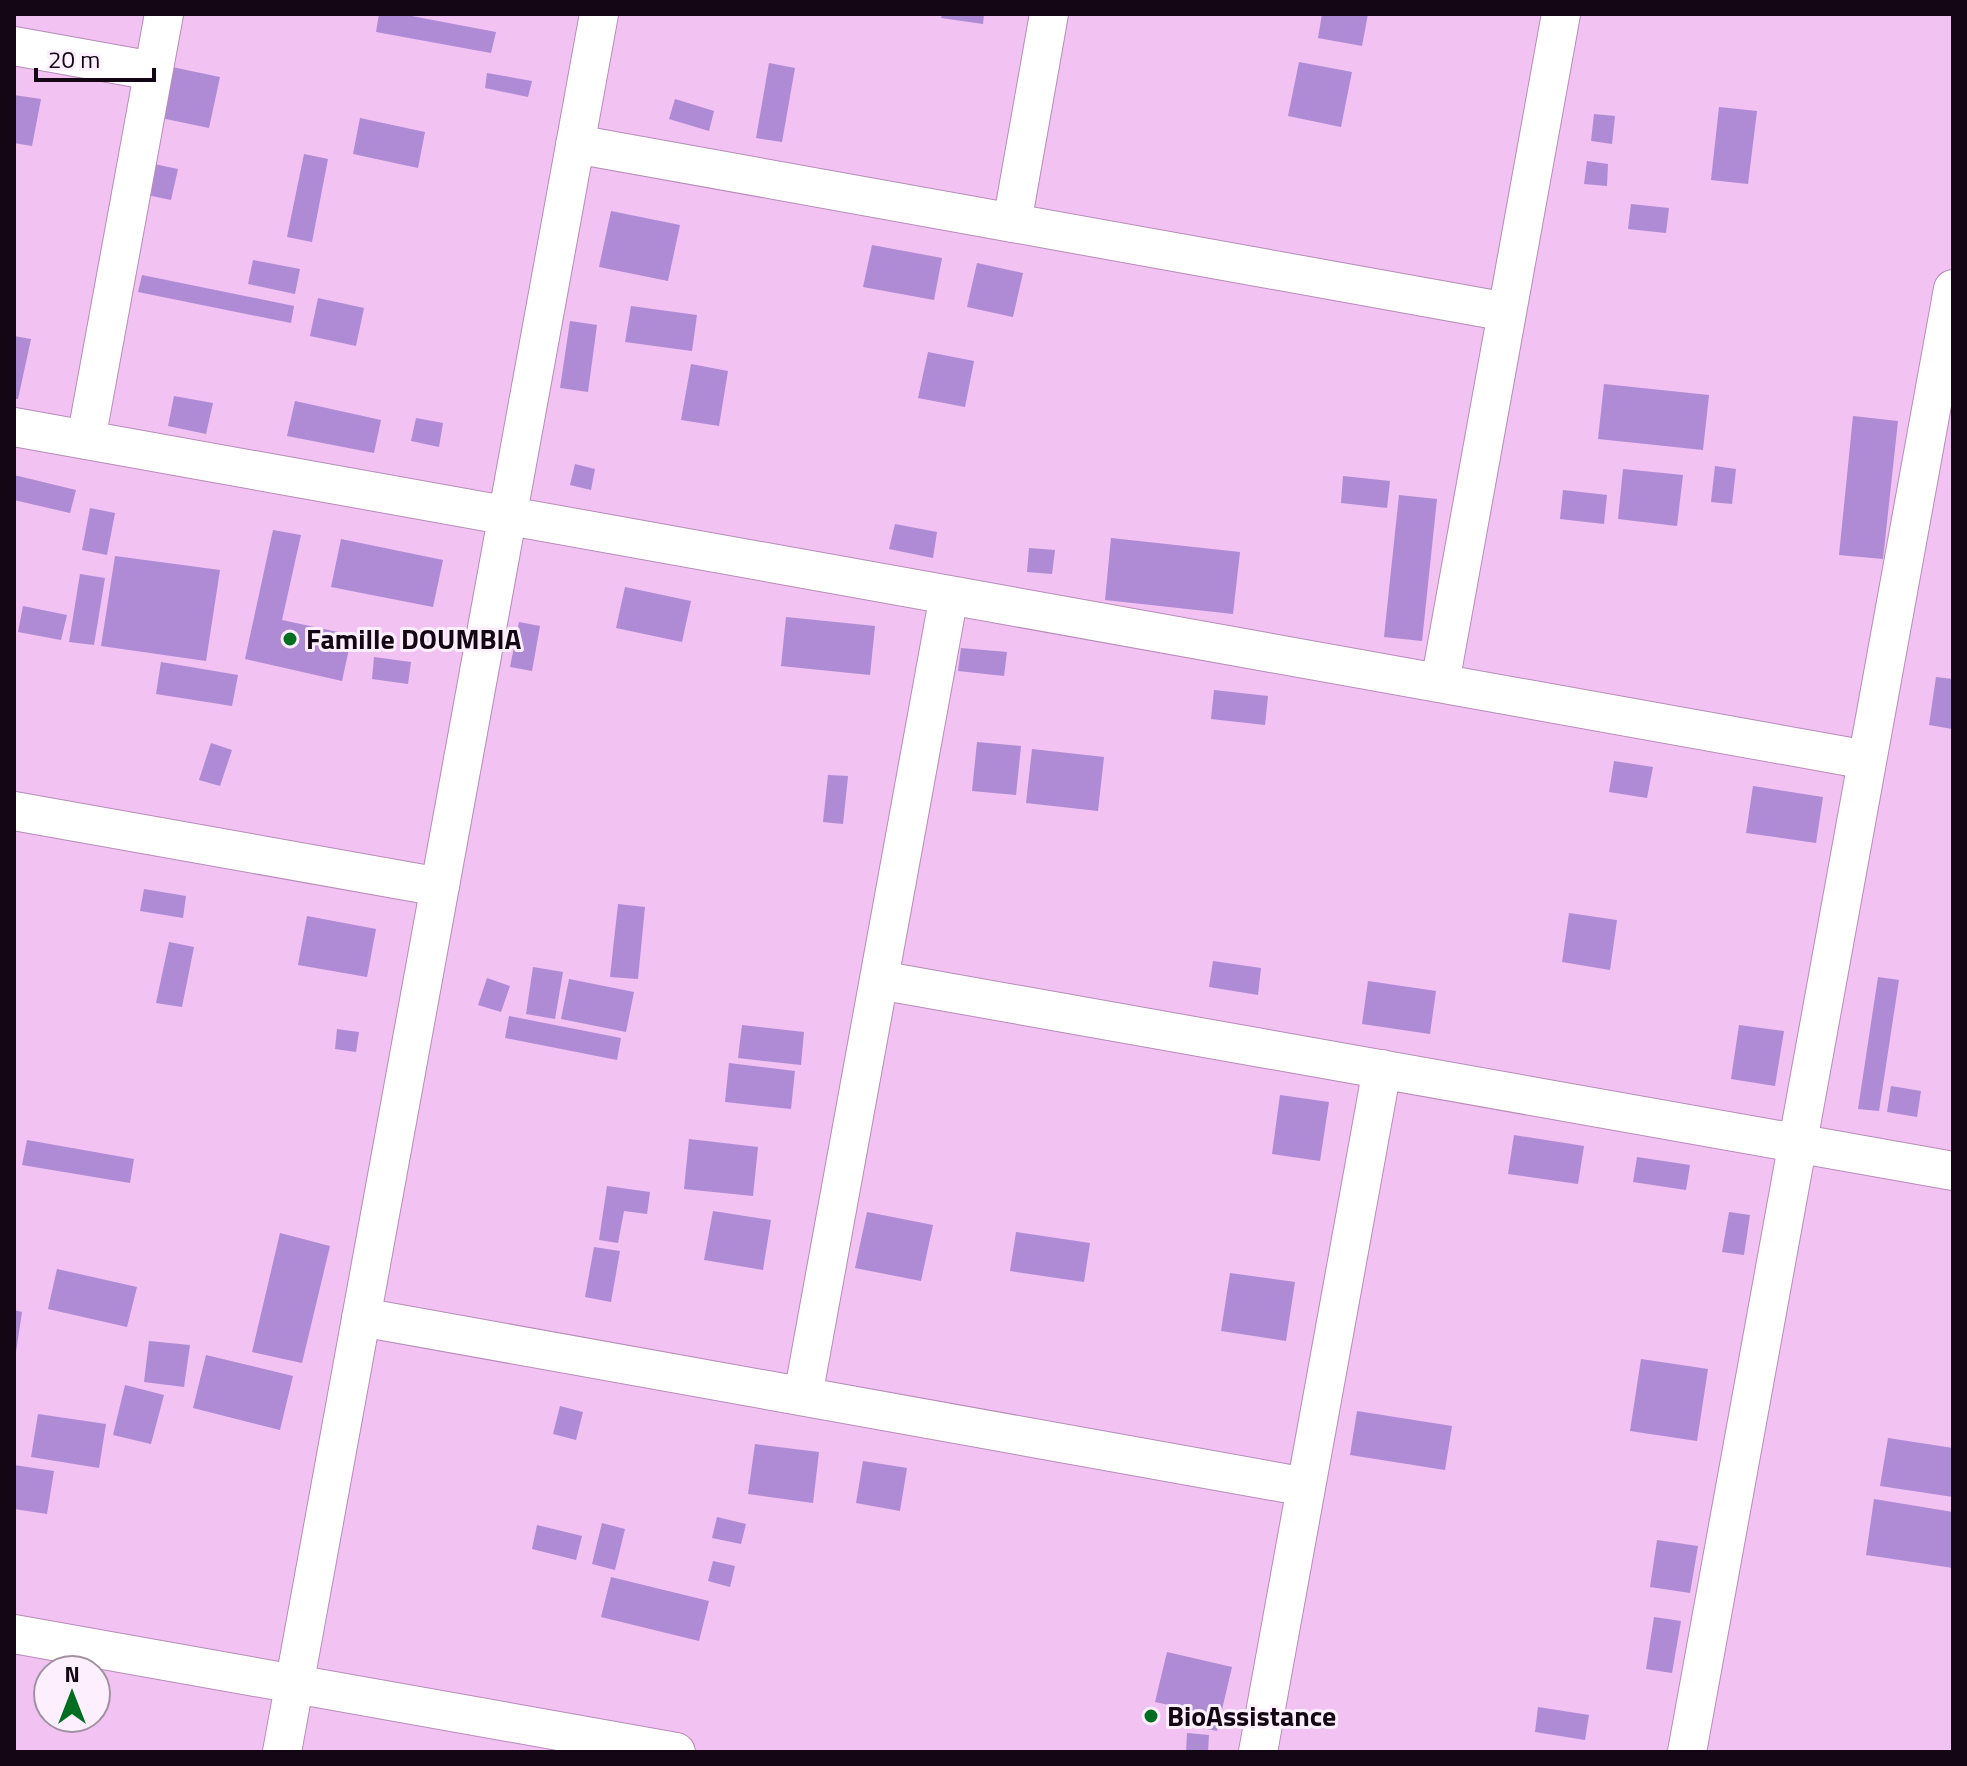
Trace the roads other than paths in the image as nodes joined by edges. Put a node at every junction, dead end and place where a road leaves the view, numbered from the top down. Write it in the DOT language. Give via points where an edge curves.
graph roads {
  1 [pos="164,14"];
  2 [pos="599,14"];
  3 [pos="1049,14"];
  4 [pos="1561,14"];
  5 [pos="14,46"];
  6 [pos="153,71"];
  7 [pos="575,144"];
  8 [pos="1012,223"];
  9 [pos="1953,289"];
  10 [pos="1507,312"];
  11 [pos="1943,403"];
  12 [pos="14,427"];
  13 [pos="86,440"];
  14 [pos="507,515"];
  15 [pos="949,595"];
  16 [pos="1440,683"];
  17 [pos="1867,760"];
  18 [pos="14,811"];
  19 [pos="440,887"];
  20 [pos="879,980"];
  21 [pos="1382,1069"];
  22 [pos="1797,1143"];
  23 [pos="1953,1171"];
  24 [pos="361,1317"];
  25 [pos="803,1396"];
  26 [pos="1306,1487"];
  27 [pos="14,1634"];
  28 [pos="294,1684"];
  29 [pos="282,1752"];
  30 [pos="676,1752"];
  31 [pos="1258,1752"];
  32 [pos="1687,1752"];
  1 -- 6 [label="street"];
  2 -- 7 [label="street"];
  3 -- 8 [label="street"];
  4 -- 10 [label="street"];
  5 -- 6 [label="street"];
  6 -- 13 [label="street"];
  7 -- 8 [label="street"];
  7 -- 14 [label="street"];
  8 -- 10 [label="street"];
  9 -- 11 [label="street"];
  10 -- 16 [label="street"];
  11 -- 17 [label="street"];
  12 -- 13 [label="street"];
  13 -- 14 [label="street"];
  14 -- 15 [label="street"];
  14 -- 19 [label="street"];
  15 -- 16 [label="street"];
  15 -- 20 [label="street"];
  16 -- 17 [label="street"];
  17 -- 22 [label="street"];
  18 -- 19 [label="street"];
  19 -- 24 [label="street"];
  20 -- 21 [label="street"];
  20 -- 25 [label="street"];
  21 -- 22 [label="street"];
  21 -- 26 [label="street"];
  22 -- 23 [label="street"];
  22 -- 32 [label="street"];
  24 -- 25 [label="street"];
  24 -- 28 [label="street"];
  25 -- 26 [label="street"];
  26 -- 31 [label="street"];
  27 -- 28 [label="street"];
  28 -- 29 [label="street"];
  28 -- 30 [label="street"];
}
